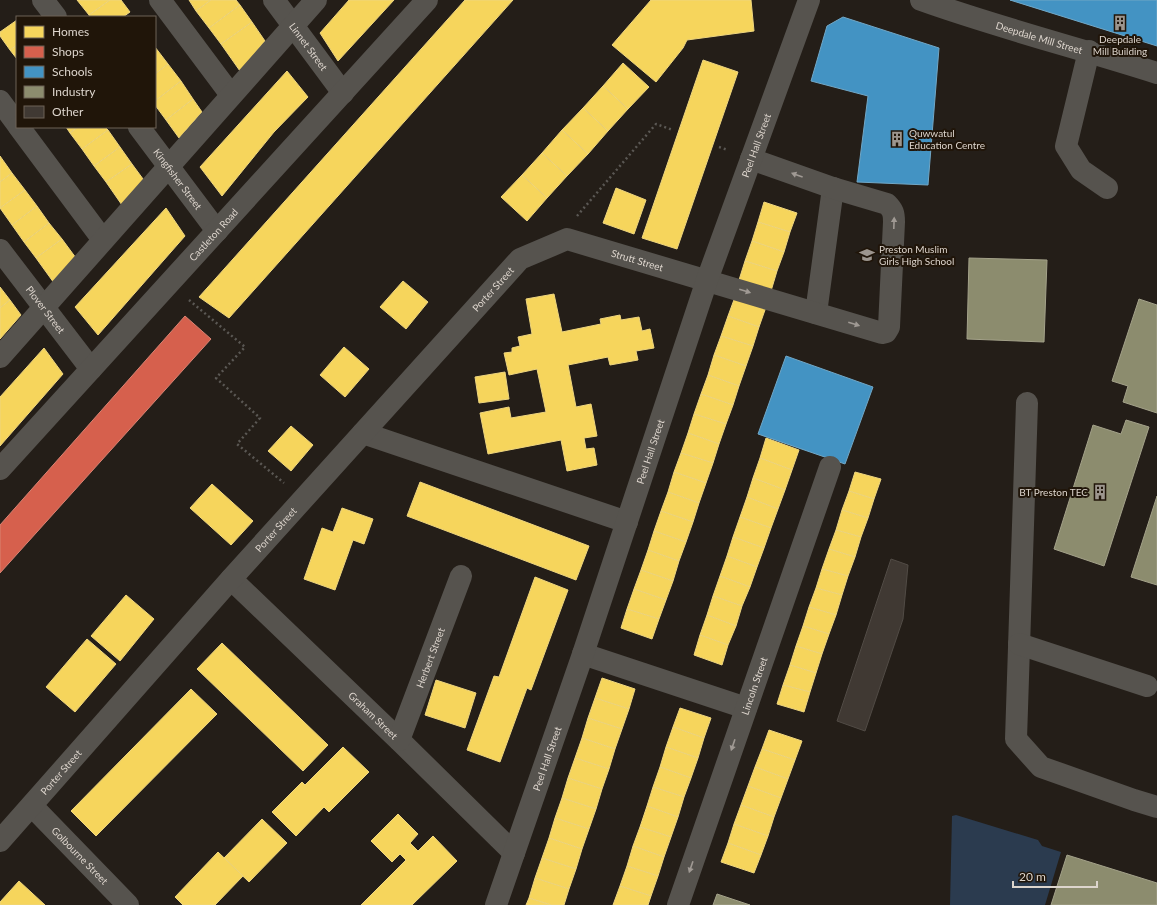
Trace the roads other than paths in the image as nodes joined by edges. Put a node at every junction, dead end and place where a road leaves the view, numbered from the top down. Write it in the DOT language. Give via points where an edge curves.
graph roads {
  1 [pos="43,0"];
  2 [pos="160,0"];
  3 [pos="274,0"];
  4 [pos="316,0"];
  5 [pos="427,0"];
  6 [pos="809,0"];
  7 [pos="922,0"];
  8 [pos="55,16"];
  9 [pos="293,25"];
  10 [pos="1089,51"];
  11 [pos="1157,73"];
  12 [pos="343,92"];
  13 [pos="231,95"];
  14 [pos="0,101"];
  15 [pos="16,123"];
  16 [pos="20,128"];
  17 [pos="140,128"];
  18 [pos="751,159"];
  19 [pos="169,166"];
  20 [pos="833,188"];
  21 [pos="1107,188"];
  22 [pos="217,231"];
  23 [pos="567,239"];
  24 [pos="103,240"];
  25 [pos="0,250"];
  26 [pos="707,280"];
  27 [pos="44,308"];
  28 [pos="816,313"];
  29 [pos="0,357"];
  30 [pos="91,369"];
  31 [pos="1027,403"];
  32 [pos="363,433"];
  33 [pos="830,467"];
  34 [pos="0,469"];
  35 [pos="627,522"];
  36 [pos="460,576"];
  37 [pos="231,578"];
  38 [pos="1019,644"];
  39 [pos="583,654"];
  40 [pos="1147,686"];
  41 [pos="746,708"];
  42 [pos="399,740"];
  43 [pos="32,806"];
  44 [pos="1157,807"];
  45 [pos="0,841"];
  46 [pos="514,853"];
  47 [pos="128,905"];
  48 [pos="496,905"];
  49 [pos="678,905"];
  1 -- 8 [label="street"];
  2 -- 13 [label="street"];
  3 -- 9 [label="street, Linnet Street"];
  4 -- 9 [label="street"];
  5 -- 12 [label="street, Castleton Road"];
  6 -- 18 [label="street, Peel Hall Street"];
  7 -- 10 [label="street, Deepdale Mill Street" via="968,17"];
  9 -- 12 [label="street, Linnet Street"];
  9 -- 13 [label="street"];
  10 -- 11 [label="street, Deepdale Mill Street"];
  10 -- 21 [label="street" via="1066,146 1082,170"];
  12 -- 22 [label="street, Castleton Road"];
  13 -- 19 [label="street"];
  14 -- 15 [label="street"];
  16 -- 24 [label="street"];
  17 -- 19 [label="street, Kingfisher Street"];
  20 -- 18 [label="street, one-way"];
  18 -- 26 [label="street, Peel Hall Street"];
  19 -- 22 [label="street, Kingfisher Street"];
  19 -- 24 [label="street"];
  20 -- 28 [label="street"];
  28 -- 20 [label="street, Strutt Street, one-way" via="882,333 889,328 894,213 887,204"];
  22 -- 30 [label="street, Castleton Road"];
  23 -- 26 [label="street, Strutt Street"];
  23 -- 32 [label="street, Porter Street" via="520,259"];
  24 -- 27 [label="street"];
  25 -- 27 [label="street, Plover Street"];
  26 -- 28 [label="street, Strutt Street, one-way"];
  26 -- 35 [label="street, Peel Hall Street"];
  27 -- 29 [label="street"];
  27 -- 30 [label="street, Plover Street"];
  30 -- 34 [label="street, Castleton Road"];
  31 -- 38 [label="street"];
  32 -- 35 [label="street"];
  32 -- 37 [label="street, Porter Street"];
  33 -- 41 [label="street, Lincoln Street"];
  35 -- 39 [label="street, Peel Hall Street"];
  36 -- 42 [label="street, Herbert Street"];
  37 -- 42 [label="street, Graham Street"];
  37 -- 43 [label="street, Porter Street"];
  38 -- 40 [label="street"];
  38 -- 44 [label="street" via="1016,739 1041,767"];
  39 -- 41 [label="street"];
  39 -- 46 [label="street, Peel Hall Street"];
  41 -- 49 [label="street, Lincoln Street, one-way"];
  42 -- 46 [label="street, Graham Street"];
  43 -- 45 [label="street, Porter Street"];
  43 -- 47 [label="street, Golbourne Street"];
  46 -- 48 [label="street, Peel Hall Street"];
}
